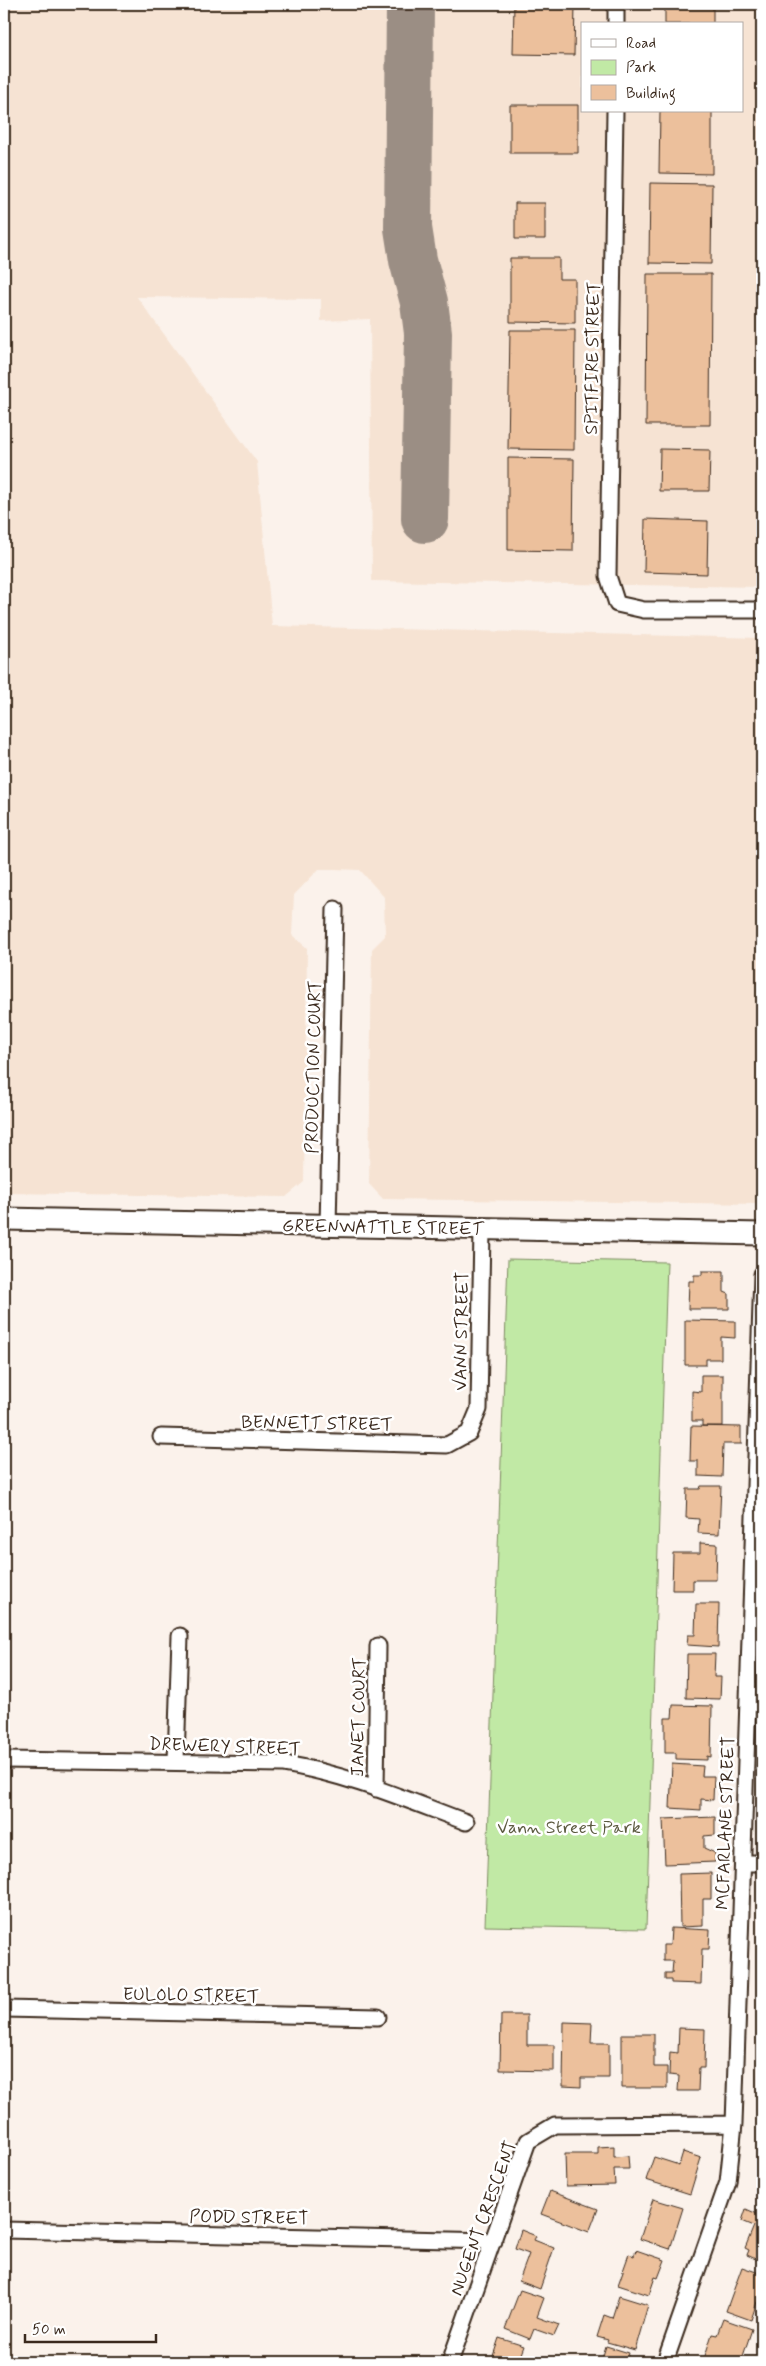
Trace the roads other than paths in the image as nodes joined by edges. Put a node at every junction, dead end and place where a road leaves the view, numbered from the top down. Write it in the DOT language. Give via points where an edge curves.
graph roads {
  1 [pos="616,4"];
  2 [pos="616,22"];
  3 [pos="615,112"];
  4 [pos="762,610"];
  5 [pos="335,908"];
  6 [pos="4,1219"];
  7 [pos="328,1226"];
  8 [pos="482,1229"];
  9 [pos="762,1234"];
  10 [pos="762,1274"];
  11 [pos="469,1433"];
  12 [pos="161,1437"];
  13 [pos="760,1451"];
  14 [pos="180,1636"];
  15 [pos="378,1646"];
  16 [pos="756,1657"];
  17 [pos="4,1760"];
  18 [pos="176,1761"];
  19 [pos="376,1789"];
  20 [pos="466,1822"];
  21 [pos="743,1863"];
  22 [pos="762,1863"];
  23 [pos="4,2010"];
  24 [pos="378,2017"];
  25 [pos="734,2124"];
  26 [pos="4,2230"];
  27 [pos="494,2241"];
  28 [pos="450,2362"];
  29 [pos="665,2362"];
  1 -- 2 [label="street"];
  3 -- 4 [label="street, SPITFIRE STREET" via="608,576 618,604 644,610"];
  5 -- 7 [label="street, PRODUCTION COURT"];
  6 -- 7 [label="street, GREENWATTLE STREET"];
  7 -- 8 [label="street, GREENWATTLE STREET"];
  8 -- 9 [label="street, GREENWATTLE STREET"];
  8 -- 11 [label="street, VANN STREET" via="479,1410"];
  10 -- 13 [label="street, MCFARLANE STREET"];
  11 -- 12 [label="street, BENNETT STREET" via="447,1445"];
  13 -- 16 [label="street, MCFARLANE STREET"];
  14 -- 18 [label="street"];
  15 -- 19 [label="street, JANET COURT"];
  16 -- 21 [label="street, MCFARLANE STREET"];
  17 -- 18 [label="street, DREWERY STREET"];
  18 -- 19 [label="street, DREWERY STREET" via="284,1764 314,1769"];
  19 -- 20 [label="street, DREWERY STREET"];
  21 -- 22 [label="street"];
  21 -- 25 [label="street, MCFARLANE STREET"];
  23 -- 24 [label="street, EULOLO STREET"];
  25 -- 27 [label="street, NUGENT CRESCENT" via="555,2125 528,2141"];
  25 -- 29 [label="street, MCFARLANE STREET" via="728,2182"];
  26 -- 27 [label="street, PODD STREET"];
  27 -- 28 [label="street, NUGENT CRESCENT"];
}
